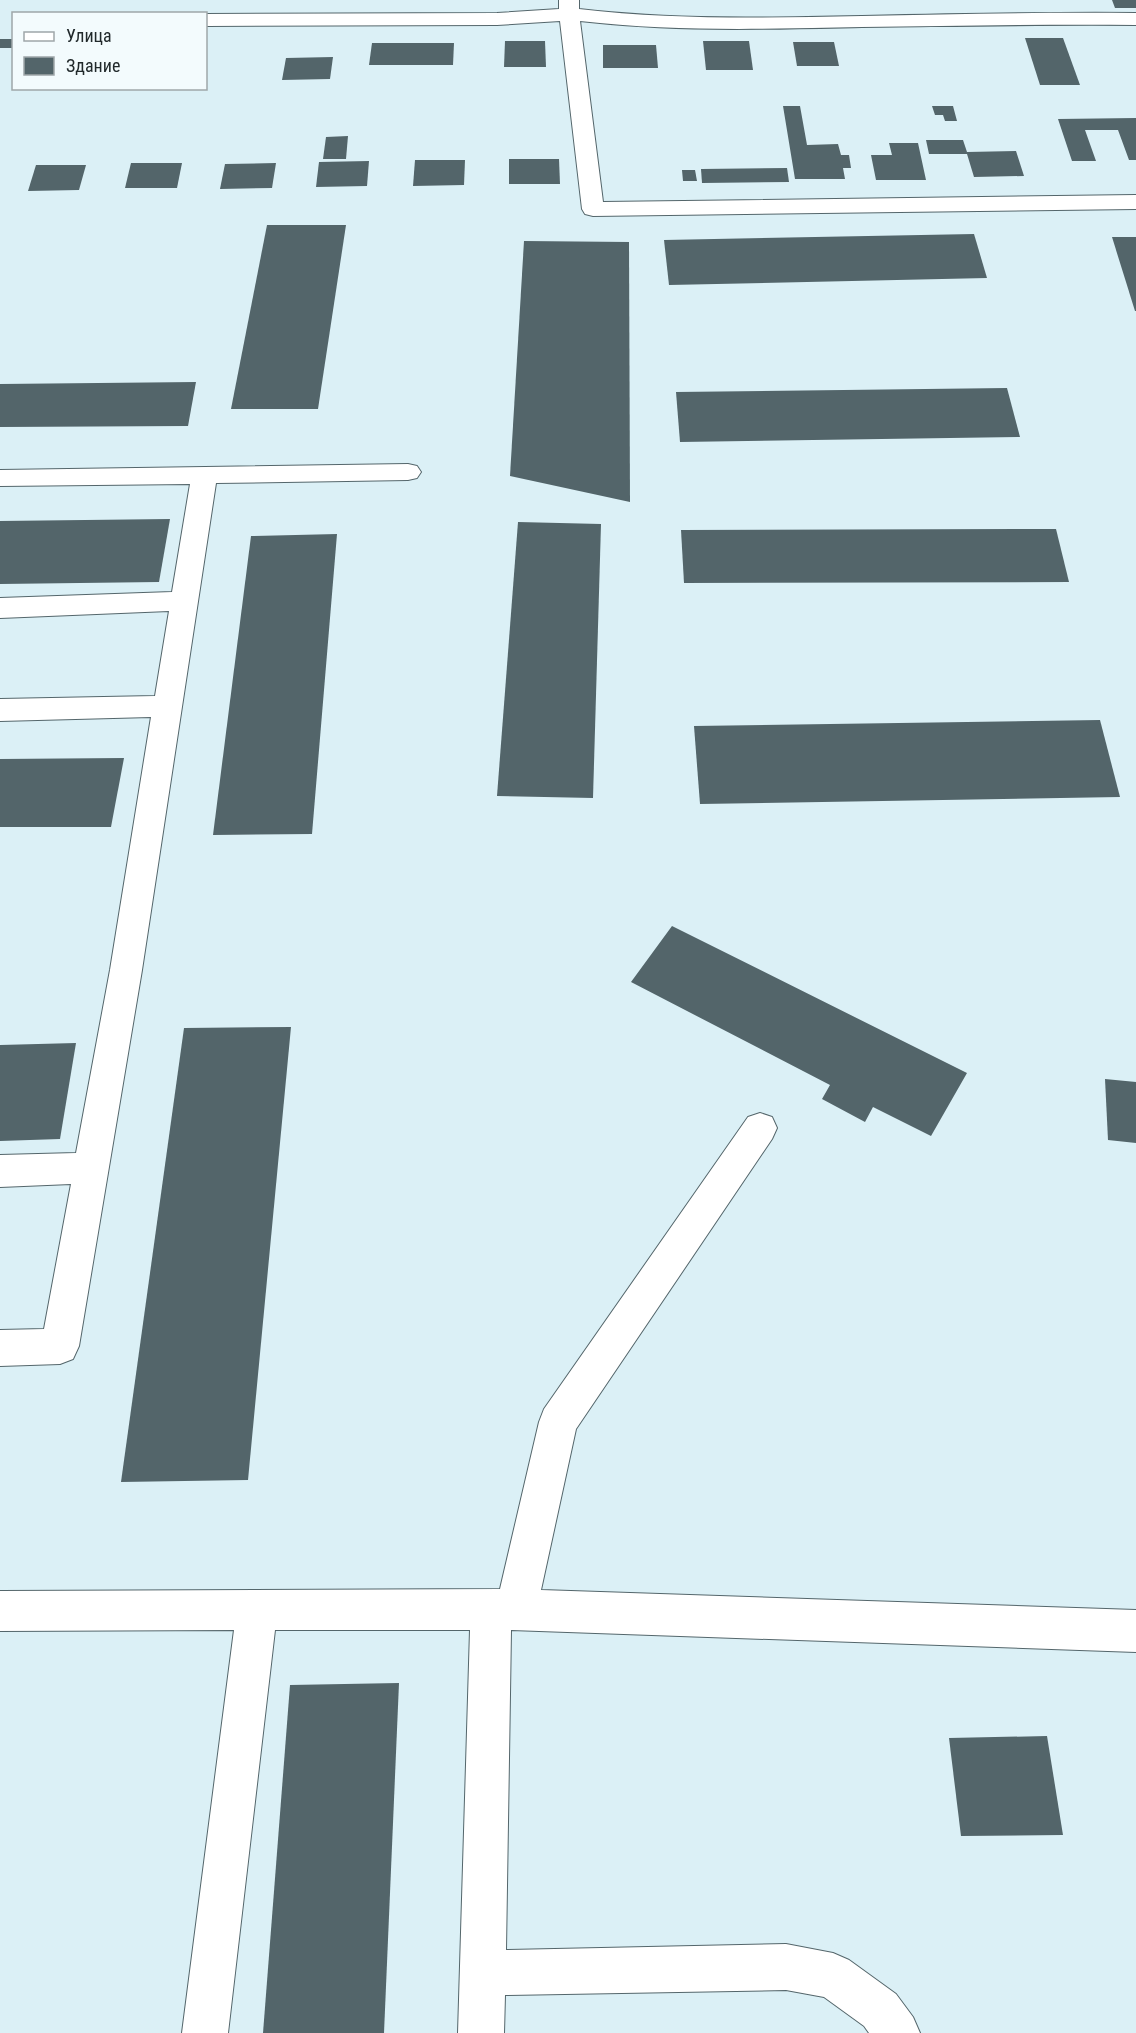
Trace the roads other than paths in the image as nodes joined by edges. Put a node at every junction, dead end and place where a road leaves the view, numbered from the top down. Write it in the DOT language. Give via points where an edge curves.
graph roads {
  1 [pos="569,7"];
  2 [pos="1136,19"];
  3 [pos="207,20"];
  4 [pos="1136,202"];
  5 [pos="408,472"];
  6 [pos="204,475"];
  7 [pos="0,478"];
  8 [pos="185,601"];
  9 [pos="0,608"];
  10 [pos="168,706"];
  11 [pos="0,710"];
  12 [pos="760,1128"];
  13 [pos="91,1168"];
  14 [pos="0,1171"];
  15 [pos="0,1348"];
  16 [pos="503,1609"];
  17 [pos="257,1610"];
  18 [pos="0,1611"];
  19 [pos="1136,1631"];
  20 [pos="482,1973"];
  21 [pos="205,2033"];
  22 [pos="481,2033"];
  23 [pos="897,2033"];
  1 -- 2 [label="street" via="641,22"];
  1 -- 3 [label="street" via="497,19"];
  1 -- 4 [label="street" via="593,209"];
  5 -- 6 [label="street"];
  6 -- 7 [label="street"];
  6 -- 8 [label="street"];
  8 -- 9 [label="street"];
  8 -- 10 [label="street"];
  10 -- 11 [label="street"];
  10 -- 13 [label="street"];
  12 -- 16 [label="street" via="558,1422"];
  13 -- 14 [label="street"];
  13 -- 15 [label="street" via="60,1346"];
  16 -- 17 [label="street"];
  16 -- 19 [label="street"];
  16 -- 20 [label="street"];
  17 -- 18 [label="street"];
  17 -- 21 [label="street"];
  20 -- 22 [label="street"];
  20 -- 23 [label="street" via="786,1967 832,1976 880,2010"];
}
